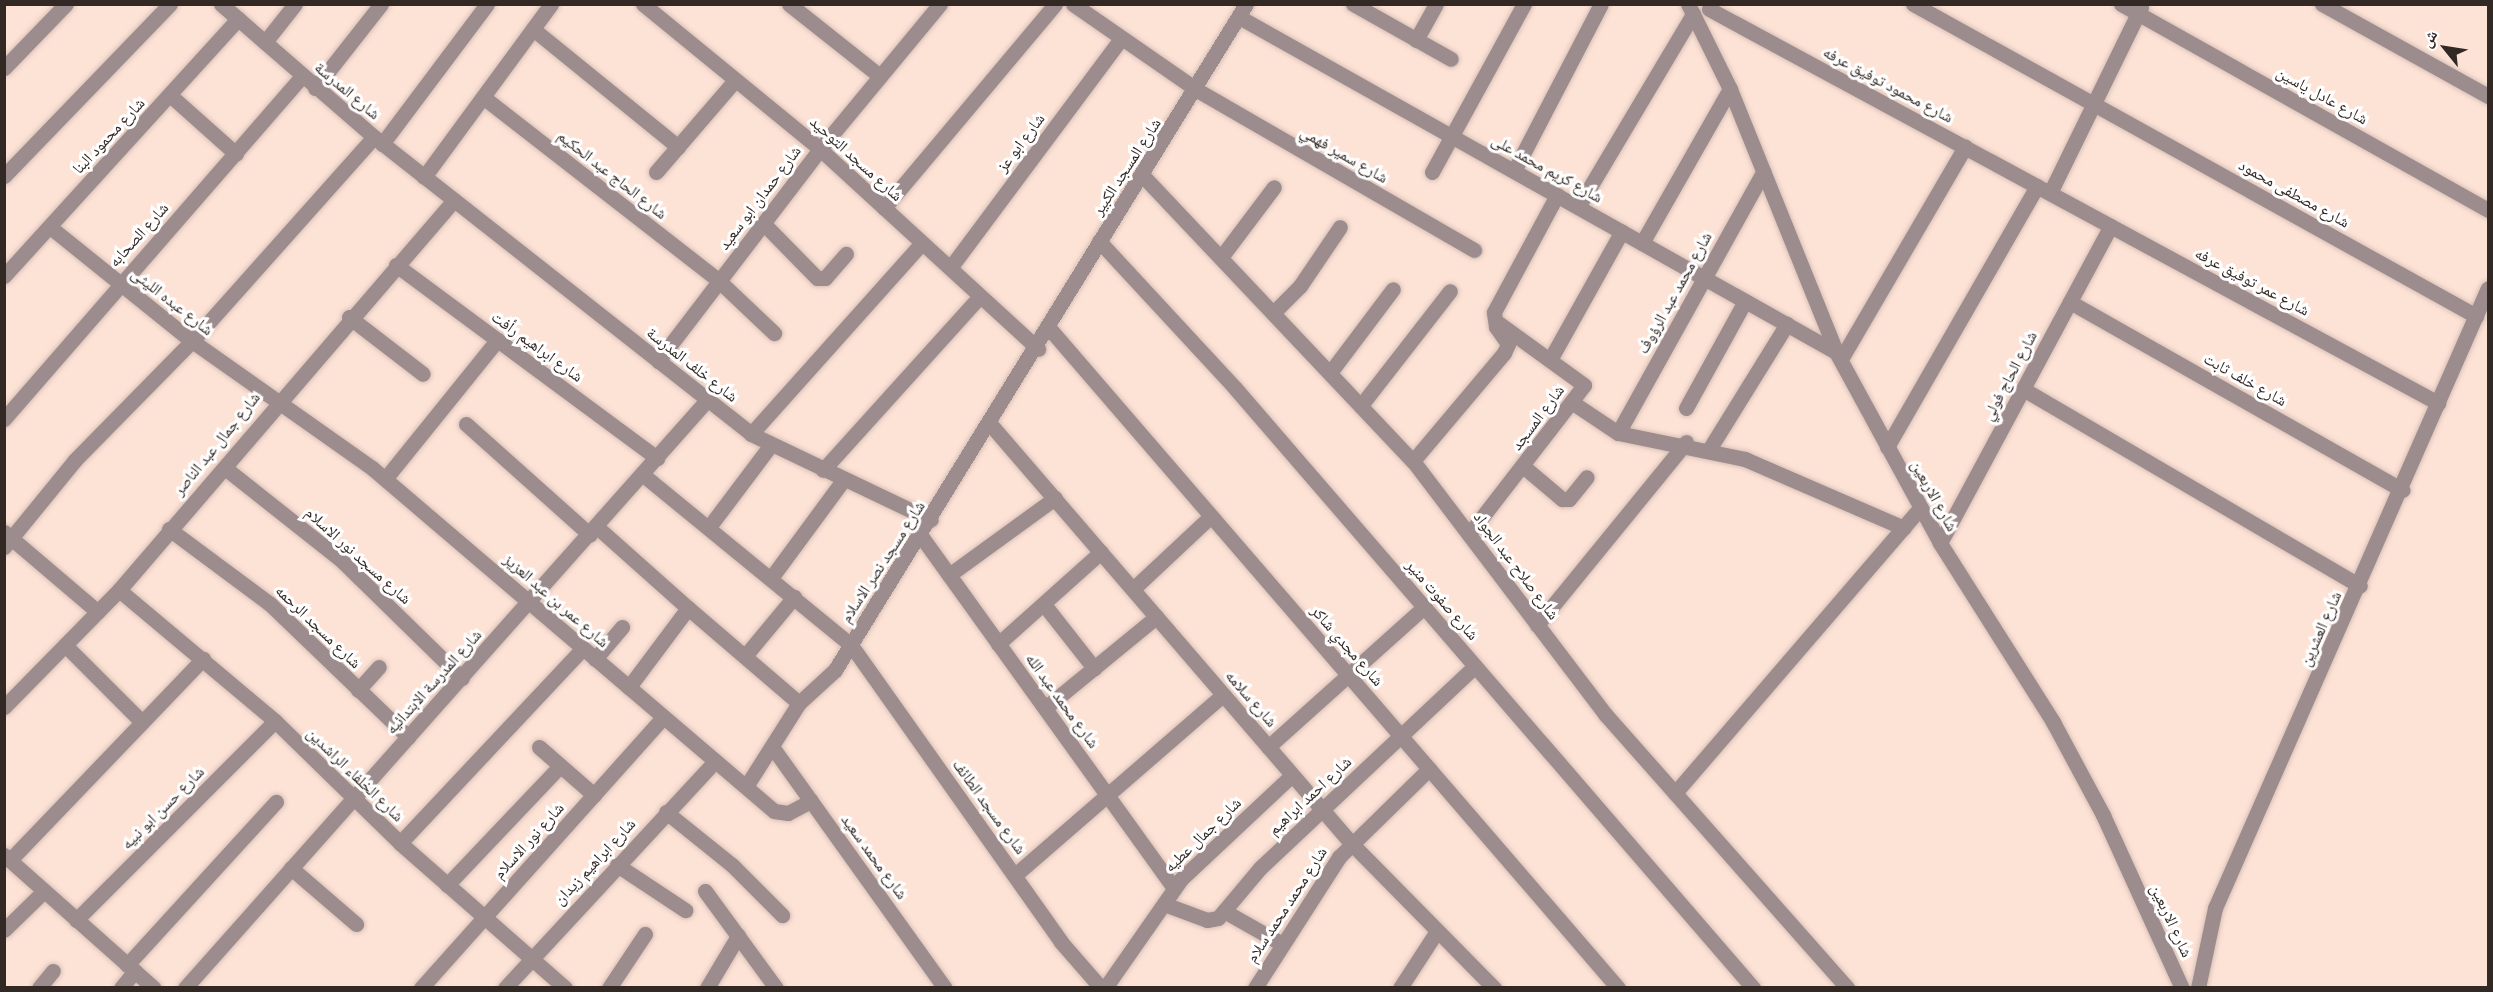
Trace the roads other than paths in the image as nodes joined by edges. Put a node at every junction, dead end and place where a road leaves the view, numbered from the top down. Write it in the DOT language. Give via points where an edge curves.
graph roads {
  1 [pos="66,4"];
  2 [pos="170,4"];
  3 [pos="221,4"];
  4 [pos="295,4"];
  5 [pos="381,4"];
  6 [pos="487,4"];
  7 [pos="551,4"];
  8 [pos="643,4"];
  9 [pos="789,4"];
  10 [pos="1055,4"];
  11 [pos="1073,4"];
  12 [pos="1353,4"];
  13 [pos="1436,4"];
  14 [pos="1524,4"];
  15 [pos="1601,4"];
  16 [pos="1913,4"];
  17 [pos="2121,4"];
  18 [pos="2322,4"];
  19 [pos="933,7"];
  20 [pos="1710,7"];
  21 [pos="1244,8"];
  22 [pos="2140,9"];
  23 [pos="1694,15"];
  24 [pos="238,19"];
  25 [pos="533,29"];
  26 [pos="1121,39"];
  27 [pos="1416,40"];
  28 [pos="265,42"];
  29 [pos="1451,59"];
  30 [pos="4,68"];
  31 [pos="302,76"];
  32 [pos="880,76"];
  33 [pos="735,80"];
  34 [pos="315,88"];
  35 [pos="1730,89"];
  36 [pos="1197,90"];
  37 [pos="171,96"];
  38 [pos="2488,96"];
  39 [pos="483,97"];
  40 [pos="2094,104"];
  41 [pos="1452,136"];
  42 [pos="378,140"];
  43 [pos="678,147"];
  44 [pos="1965,147"];
  45 [pos="820,149"];
  46 [pos="236,154"];
  47 [pos="1514,171"];
  48 [pos="656,172"];
  49 [pos="1432,172"];
  50 [pos="1763,172"];
  51 [pos="4,176"];
  52 [pos="424,177"];
  53 [pos="1144,177"];
  54 [pos="1274,187"];
  55 [pos="2043,189"];
  56 [pos="1557,195"];
  57 [pos="454,200"];
  58 [pos="1578,207"];
  59 [pos="884,208"];
  60 [pos="2488,210"];
  61 [pos="763,223"];
  62 [pos="2111,226"];
  63 [pos="50,227"];
  64 [pos="1341,227"];
  65 [pos="1622,231"];
  66 [pos="1099,241"];
  67 [pos="922,243"];
  68 [pos="1641,243"];
  69 [pos="1474,250"];
  70 [pos="846,254"];
  71 [pos="1222,256"];
  72 [pos="396,265"];
  73 [pos="950,268"];
  74 [pos="4,276"];
  75 [pos="1704,278"];
  76 [pos="719,281"];
  77 [pos="118,285"];
  78 [pos="2488,288"];
  79 [pos="1393,289"];
  80 [pos="1450,291"];
  81 [pos="980,296"];
  82 [pos="1745,301"];
  83 [pos="2070,302"];
  84 [pos="1275,311"];
  85 [pos="2476,315"];
  86 [pos="349,318"];
  87 [pos="1492,319"];
  88 [pos="1787,324"];
  89 [pos="1049,328"];
  90 [pos="774,333"];
  91 [pos="497,340"];
  92 [pos="192,341"];
  93 [pos="1038,349"];
  94 [pos="1838,355"];
  95 [pos="1551,358"];
  96 [pos="658,361"];
  97 [pos="1332,370"];
  98 [pos="423,374"];
  99 [pos="2023,389"];
  100 [pos="707,400"];
  101 [pos="276,401"];
  102 [pos="1574,403"];
  103 [pos="2438,403"];
  104 [pos="1362,404"];
  105 [pos="1686,408"];
  106 [pos="4,419"];
  107 [pos="466,424"];
  108 [pos="992,425"];
  109 [pos="1618,433"];
  110 [pos="751,434"];
  111 [pos="1686,442"];
  112 [pos="770,446"];
  113 [pos="1887,447"];
  114 [pos="1710,448"];
  115 [pos="657,458"];
  116 [pos="1413,461"];
  117 [pos="1524,467"];
  118 [pos="225,468"];
  119 [pos="824,470"];
  120 [pos="642,474"];
  121 [pos="1587,477"];
  122 [pos="384,479"];
  123 [pos="844,479"];
  124 [pos="2402,490"];
  125 [pos="1054,498"];
  126 [pos="1920,508"];
  127 [pos="1211,516"];
  128 [pos="931,520"];
  129 [pos="709,528"];
  130 [pos="1904,528"];
  131 [pos="170,529"];
  132 [pos="593,531"];
  133 [pos="1469,534"];
  134 [pos="921,536"];
  135 [pos="7,539"];
  136 [pos="1941,543"];
  137 [pos="1101,552"];
  138 [pos="949,575"];
  139 [pos="771,578"];
  140 [pos="2360,586"];
  141 [pos="1133,589"];
  142 [pos="119,590"];
  143 [pos="794,597"];
  144 [pos="530,603"];
  145 [pos="1424,606"];
  146 [pos="1046,607"];
  147 [pos="688,608"];
  148 [pos="98,612"];
  149 [pos="1156,617"];
  150 [pos="1537,625"];
  151 [pos="622,627"];
  152 [pos="998,644"];
  153 [pos="65,645"];
  154 [pos="851,645"];
  155 [pos="583,648"];
  156 [pos="745,656"];
  157 [pos="203,659"];
  158 [pos="595,659"];
  159 [pos="1475,666"];
  160 [pos="379,667"];
  161 [pos="1094,668"];
  162 [pos="1348,675"];
  163 [pos="462,678"];
  164 [pos="629,687"];
  165 [pos="358,690"];
  166 [pos="1223,695"];
  167 [pos="799,703"];
  168 [pos="4,707"];
  169 [pos="1045,708"];
  170 [pos="663,717"];
  171 [pos="142,722"];
  172 [pos="275,722"];
  173 [pos="1400,736"];
  174 [pos="408,737"];
  175 [pos="539,747"];
  176 [pos="1268,747"];
  177 [pos="773,748"];
  178 [pos="714,762"];
  179 [pos="560,766"];
  180 [pos="1429,769"];
  181 [pos="1292,775"];
  182 [pos="747,785"];
  183 [pos="1675,793"];
  184 [pos="594,795"];
  185 [pos="1109,796"];
  186 [pos="353,798"];
  187 [pos="811,801"];
  188 [pos="276,802"];
  189 [pos="1322,810"];
  190 [pos="666,812"];
  191 [pos="400,843"];
  192 [pos="1351,843"];
  193 [pos="7,857"];
  194 [pos="617,865"];
  195 [pos="291,867"];
  196 [pos="1015,875"];
  197 [pos="447,885"];
  198 [pos="1174,888"];
  199 [pos="44,891"];
  200 [pos="705,891"];
  201 [pos="1164,904"];
  202 [pos="685,910"];
  203 [pos="1224,911"];
  204 [pos="782,915"];
  205 [pos="484,918"];
  206 [pos="76,920"];
  207 [pos="356,924"];
  208 [pos="4,930"];
  209 [pos="1437,931"];
  210 [pos="645,934"];
  211 [pos="738,936"];
  212 [pos="1282,944"];
  213 [pos="530,958"];
  214 [pos="131,968"];
  215 [pos="53,971"];
  216 [pos="39,987"];
  217 [pos="121,987"];
  218 [pos="154,987"];
  219 [pos="185,987"];
  220 [pos="421,987"];
  221 [pos="505,987"];
  222 [pos="565,987"];
  223 [pos="609,987"];
  224 [pos="707,987"];
  225 [pos="776,987"];
  226 [pos="945,987"];
  227 [pos="1103,987"];
  228 [pos="1255,987"];
  229 [pos="1400,987"];
  230 [pos="1494,987"];
  231 [pos="1618,987"];
  232 [pos="1753,987"];
  233 [pos="1848,987"];
  234 [pos="2182,987"];
  235 [pos="2198,987"];
  1 -- 30 [label="street"];
  2 -- 51 [label="street"];
  3 -- 24 [label="street, شارع المدرسة"];
  4 -- 28 [label="street"];
  5 -- 34 [label="street"];
  6 -- 42 [label="street"];
  7 -- 25 [label="street"];
  8 -- 33 [label="street, شارع مسجد التوحيد"];
  9 -- 32 [label="street"];
  10 -- 59 [label="street"];
  11 -- 26 [label="street, شارع سمير فهمي"];
  12 -- 27 [label="street"];
  13 -- 27 [label="street"];
  14 -- 41 [label="street"];
  15 -- 47 [label="street"];
  16 -- 40 [label="street, شارع مصطفى محمود"];
  17 -- 22 [label="street, شارع عادل ياسين"];
  18 -- 38 [label="street"];
  19 -- 32 [label="street, شارع حمدان ابو سعيد"];
  20 -- 23 [label="street"];
  20 -- 44 [label="street, شارع محمود توفيق عرفه"];
  21 -- 36 [label="street, شارع المسجد الكبير"];
  21 -- 41 [label="street, شارع كريم محمد على"];
  22 -- 40 [label="street"];
  22 -- 60 [label="street, شارع عادل ياسين"];
  23 -- 35 [label="street, شارع الاربعين"];
  23 -- 58 [label="street"];
  24 -- 28 [label="street, شارع المدرسة"];
  24 -- 37 [label="street, شارع محمود البنا"];
  25 -- 39 [label="street"];
  25 -- 43 [label="street"];
  26 -- 36 [label="street, شارع سمير فهمي"];
  26 -- 73 [label="street, شارع ابو عز"];
  27 -- 29 [label="street"];
  28 -- 31 [label="street, شارع المدرسة"];
  31 -- 34 [label="street, شارع المدرسة"];
  31 -- 46 [label="street, شارع الصحابه"];
  32 -- 45 [label="street, شارع حمدان ابو سعيد"];
  33 -- 43 [label="street"];
  33 -- 45 [label="street, شارع مسجد التوحيد"];
  34 -- 42 [label="street, شارع المدرسة"];
  35 -- 50 [label="street, شارع الاربعين"];
  35 -- 68 [label="street"];
  36 -- 53 [label="street, شارع المسجد الكبير"];
  36 -- 69 [label="street, شارع سمير فهمي"];
  37 -- 46 [label="street"];
  37 -- 63 [label="street, شارع محمود البنا"];
  39 -- 52 [label="street"];
  39 -- 76 [label="street, شارع الحاج عبد الحكيم"];
  40 -- 55 [label="street"];
  40 -- 85 [label="street, شارع مصطفى محمود"];
  41 -- 47 [label="street, شارع كريم محمد على"];
  41 -- 49 [label="street"];
  42 -- 52 [label="street, شارع المدرسة"];
  42 -- 92 [label="street"];
  43 -- 48 [label="street"];
  44 -- 55 [label="street, شارع محمود توفيق عرفه"];
  44 -- 94 [label="street"];
  45 -- 59 [label="street, شارع مسجد التوحيد"];
  45 -- 61 [label="street, شارع حمدان ابو سعيد"];
  46 -- 77 [label="street, شارع الصحابه"];
  47 -- 56 [label="street, شارع كريم محمد على"];
  50 -- 75 [label="street, شارع محمد عبد الرؤوف"];
  50 -- 94 [label="street, شارع الاربعين"];
  52 -- 57 [label="street, شارع المدرسة"];
  53 -- 66 [label="street, شارع المسجد الكبير"];
  53 -- 71 [label="street, شارع صلاح عبد الجواد"];
  54 -- 71 [label="street"];
  55 -- 62 [label="street, شارع عمر توفيق عرفه"];
  55 -- 113 [label="street"];
  56 -- 58 [label="street, شارع كريم محمد على"];
  56 -- 87 [label="street"];
  57 -- 72 [label="street, شارع جمال عبد الناصر"];
  57 -- 96 [label="street, شارع خلف المدرسة"];
  58 -- 65 [label="street, شارع كريم محمد على"];
  59 -- 67 [label="street, شارع مسجد التوحيد"];
  61 -- 70 [label="street" via="817,278 825,278"];
  61 -- 76 [label="street, شارع حمدان ابو سعيد"];
  62 -- 83 [label="street, شارع الحاج فولي"];
  62 -- 103 [label="street, شارع عمر توفيق عرفه"];
  63 -- 74 [label="street, شارع محمود البنا"];
  63 -- 77 [label="street, شارع عبده الليثى"];
  64 -- 84 [label="street" via="1300,286"];
  65 -- 68 [label="street, شارع كريم محمد على"];
  65 -- 95 [label="street"];
  66 -- 89 [label="street, شارع المسجد الكبير"];
  66 -- 145 [label="street, شارع صفوت منير"];
  67 -- 73 [label="street, شارع مسجد التوحيد"];
  67 -- 110 [label="street"];
  68 -- 75 [label="street, شارع كريم محمد على"];
  71 -- 84 [label="street, شارع صلاح عبد الجواد"];
  72 -- 86 [label="street, شارع جمال عبد الناصر"];
  72 -- 91 [label="street, شارع ابراهيم رأفت"];
  73 -- 81 [label="street, شارع مسجد التوحيد"];
  75 -- 82 [label="street, شارع كريم محمد على"];
  75 -- 109 [label="street, شارع محمد عبد الرؤوف"];
  76 -- 90 [label="street, شارع الحاج عبد الحكيم"];
  76 -- 96 [label="street, شارع حمدان ابو سعيد"];
  77 -- 92 [label="street, شارع عبده الليثى"];
  77 -- 106 [label="street, شارع الصحابه"];
  78 -- 85 [label="street, شارع العشرين"];
  79 -- 97 [label="street"];
  80 -- 104 [label="street"];
  81 -- 93 [label="street, شارع مسجد التوحيد"];
  81 -- 119 [label="street"];
  82 -- 88 [label="street, شارع كريم محمد على"];
  82 -- 105 [label="street"];
  83 -- 99 [label="street, شارع الحاج فولي"];
  83 -- 124 [label="street, شارع خلف ثابت"];
  84 -- 97 [label="street, شارع صلاح عبد الجواد"];
  85 -- 103 [label="street, شارع العشرين"];
  86 -- 98 [label="street"];
  86 -- 101 [label="street, شارع جمال عبد الناصر"];
  87 -- 95 [label="street, شارع المسجد"];
  87 -- 116 [label="street" via="1508,344 1504,353"];
  88 -- 94 [label="street, شارع كريم محمد على"];
  88 -- 114 [label="street"];
  89 -- 93 [label="street, شارع المسجد الكبير"];
  89 -- 127 [label="street, شارع مجدي شاكر"];
  91 -- 115 [label="street, شارع ابراهيم رأفت"];
  91 -- 122 [label="street"];
  92 -- 101 [label="street, شارع عبده الليثى"];
  92 -- 135 [label="street" via="75,460"];
  93 -- 108 [label="street, شارع مسجد نصر الاسلام"];
  94 -- 113 [label="street, شارع الاربعين"];
  95 -- 102 [label="street, شارع المسجد" via="1583,381"];
  96 -- 100 [label="street, شارع خلف المدرسة"];
  97 -- 104 [label="street, شارع صلاح عبد الجواد"];
  99 -- 136 [label="street, شارع الحاج فولي"];
  99 -- 140 [label="street"];
  100 -- 110 [label="street, شارع خلف المدرسة"];
  100 -- 115 [label="street, شارع المدرسة الابتدائيه"];
  101 -- 118 [label="street, شارع جمال عبد الناصر"];
  101 -- 122 [label="street, شارع عمر بن عبد العزيز" via="319,427"];
  102 -- 109 [label="street"];
  102 -- 117 [label="street, شارع المسجد"];
  103 -- 124 [label="street, شارع العشرين"];
  104 -- 116 [label="street, شارع صلاح عبد الجواد"];
  107 -- 132 [label="street"];
  108 -- 125 [label="street, شارع سلامه"];
  108 -- 128 [label="street, شارع مسجد نصر الاسلام"];
  109 -- 111 [label="street"];
  110 -- 112 [label="street, شارع خلف المدرسة"];
  111 -- 114 [label="street"];
  111 -- 150 [label="street"];
  112 -- 119 [label="street, شارع خلف المدرسة"];
  112 -- 129 [label="street"];
  113 -- 126 [label="street, شارع الاربعين"];
  114 -- 130 [label="street"];
  115 -- 120 [label="street, شارع المدرسة الابتدائيه"];
  116 -- 133 [label="street, شارع صلاح عبد الجواد"];
  117 -- 121 [label="street" via="1562,499 1569,499"];
  117 -- 133 [label="street, شارع المسجد"];
  118 -- 131 [label="street, شارع جمال عبد الناصر"];
  118 -- 163 [label="street, شارع مسجد نور الاسلام" via="340,560"];
  119 -- 123 [label="street, شارع خلف المدرسة"];
  120 -- 129 [label="street, شارع مسجد الطائف"];
  120 -- 132 [label="street, شارع المدرسة الابتدائيه"];
  122 -- 144 [label="street, شارع عمر بن عبد العزيز"];
  123 -- 128 [label="street, شارع خلف المدرسة"];
  123 -- 139 [label="street"];
  124 -- 140 [label="street, شارع العشرين"];
  125 -- 137 [label="street, شارع سلامه"];
  125 -- 138 [label="street"];
  126 -- 130 [label="street"];
  126 -- 136 [label="street, شارع الاربعين"];
  127 -- 141 [label="street"];
  127 -- 162 [label="street, شارع مجدي شاكر"];
  128 -- 134 [label="street, شارع مسجد نصر الاسلام"];
  129 -- 139 [label="street, شارع مسجد الطائف"];
  130 -- 183 [label="street"];
  131 -- 142 [label="street, شارع جمال عبد الناصر"];
  131 -- 165 [label="street, شارع مسجد الرحمه" via="270,604"];
  132 -- 144 [label="street, شارع المدرسة الابتدائيه"];
  132 -- 147 [label="street"];
  133 -- 150 [label="street, شارع صلاح عبد الجواد"];
  134 -- 138 [label="street, شارع محمد عبد الله"];
  134 -- 154 [label="street, شارع مسجد نصر الاسلام"];
  135 -- 148 [label="street"];
  136 -- 234 [label="street, شارع الاربعين" via="2053,722 2103,815"];
  137 -- 141 [label="street, شارع سلامه"];
  137 -- 146 [label="street"];
  138 -- 152 [label="street, شارع محمد عبد الله"];
  139 -- 143 [label="street, شارع مسجد الطائف"];
  140 -- 235 [label="street, شارع العشرين" via="2215,908"];
  141 -- 149 [label="street, شارع سلامه"];
  142 -- 148 [label="street, شارع جمال عبد الناصر"];
  142 -- 157 [label="street, شارع الخلفاء الراشدين"];
  143 -- 154 [label="street, شارع مسجد الطائف"];
  143 -- 156 [label="street"];
  144 -- 155 [label="street, شارع عمر بن عبد العزيز"];
  144 -- 163 [label="street, شارع المدرسة الابتدائيه"];
  145 -- 159 [label="street, شارع صفوت منير"];
  145 -- 162 [label="street"];
  146 -- 152 [label="street"];
  146 -- 161 [label="street"];
  147 -- 156 [label="street"];
  147 -- 164 [label="street"];
  148 -- 153 [label="street, شارع جمال عبد الناصر"];
  149 -- 161 [label="street"];
  149 -- 166 [label="street, شارع سلامه"];
  150 -- 183 [label="street, شارع صلاح عبد الجواد"];
  151 -- 158 [label="street"];
  152 -- 169 [label="street, شارع محمد عبد الله"];
  153 -- 168 [label="street, شارع جمال عبد الناصر"];
  153 -- 171 [label="street"];
  154 -- 167 [label="street, شارع مسجد نصر الاسلام" via="826,682"];
  154 -- 196 [label="street, شارع مسجد الطائف"];
  155 -- 158 [label="street, شارع عمر بن عبد العزيز"];
  155 -- 191 [label="street"];
  156 -- 167 [label="street"];
  157 -- 171 [label="street"];
  157 -- 172 [label="street, شارع الخلفاء الراشدين"];
  158 -- 164 [label="street, شارع عمر بن عبد العزيز"];
  159 -- 173 [label="street, شارع احمد ابراهيم"];
  159 -- 232 [label="street, شارع صفوت منير"];
  160 -- 165 [label="street"];
  161 -- 169 [label="street"];
  162 -- 173 [label="street, شارع مجدي شاكر"];
  162 -- 176 [label="street"];
  163 -- 174 [label="street, شارع المدرسة الابتدائيه"];
  164 -- 170 [label="street, شارع عمر بن عبد العزيز"];
  165 -- 174 [label="street, شارع مسجد الرحمه"];
  166 -- 176 [label="street, شارع سلامه"];
  166 -- 185 [label="street"];
  167 -- 177 [label="street, شارع مسجد نصر الاسلام"];
  169 -- 185 [label="street, شارع محمد عبد الله"];
  170 -- 178 [label="street, شارع عمر بن عبد العزيز"];
  170 -- 184 [label="street, شارع نور الاسلام"];
  171 -- 193 [label="street"];
  172 -- 186 [label="street, شارع الخلفاء الراشدين"];
  172 -- 206 [label="street, شارع حسن ابو نبيه"];
  173 -- 180 [label="street, شارع مجدي شاكر"];
  173 -- 189 [label="street, شارع احمد ابراهيم"];
  174 -- 186 [label="street, شارع المدرسة الابتدائيه"];
  175 -- 179 [label="street"];
  176 -- 181 [label="street, شارع سلامه"];
  177 -- 182 [label="street, شارع مسجد نصر الاسلام"];
  177 -- 187 [label="street, شارع محمد سعيد"];
  178 -- 182 [label="street, شارع عمر بن عبد العزيز"];
  178 -- 190 [label="street, شارع ابراهيم زيدان"];
  179 -- 184 [label="street"];
  179 -- 197 [label="street"];
  180 -- 192 [label="street, شارع محمد محمد سلام"];
  180 -- 231 [label="street, شارع مجدي شاكر"];
  181 -- 189 [label="street, شارع سلامه"];
  181 -- 198 [label="street, شارع جمال عطيه"];
  182 -- 187 [label="street, شارع عمر بن عبد العزيز" via="781,814"];
  183 -- 233 [label="street, شارع صلاح عبد الجواد"];
  184 -- 205 [label="street, شارع نور الاسلام"];
  185 -- 196 [label="street"];
  185 -- 198 [label="street, شارع محمد عبد الله"];
  186 -- 191 [label="street, شارع الخلفاء الراشدين"];
  186 -- 195 [label="street, شارع المدرسة الابتدائيه"];
  187 -- 226 [label="street, شارع محمد سعيد"];
  188 -- 214 [label="street"];
  189 -- 192 [label="street, شارع سلامه"];
  189 -- 203 [label="street, شارع احمد ابراهيم"];
  190 -- 194 [label="street, شارع ابراهيم زيدان"];
  190 -- 204 [label="street" via="732,865"];
  191 -- 197 [label="street, شارع الخلفاء الراشدين"];
  192 -- 209 [label="street, شارع سلامه"];
  192 -- 212 [label="street, شارع محمد محمد سلام"];
  193 -- 199 [label="street"];
  194 -- 202 [label="street"];
  194 -- 213 [label="street, شارع ابراهيم زيدان"];
  195 -- 207 [label="street"];
  195 -- 219 [label="street, شارع المدرسة الابتدائيه"];
  196 -- 227 [label="street, شارع مسجد الطائف"];
  197 -- 205 [label="street, شارع الخلفاء الراشدين"];
  198 -- 201 [label="street, شارع جمال عطيه"];
  199 -- 206 [label="street"];
  199 -- 208 [label="street"];
  200 -- 211 [label="street"];
  201 -- 203 [label="street" via="1207,920"];
  201 -- 227 [label="street, شارع جمال عطيه"];
  203 -- 212 [label="street"];
  205 -- 213 [label="street, شارع الخلفاء الراشدين"];
  205 -- 220 [label="street, شارع نور الاسلام"];
  206 -- 214 [label="street"];
  209 -- 229 [label="street"];
  209 -- 230 [label="street, شارع سلامه"];
  210 -- 223 [label="street"];
  211 -- 224 [label="street"];
  211 -- 225 [label="street"];
  212 -- 228 [label="street, شارع محمد محمد سلام"];
  213 -- 221 [label="street, شارع ابراهيم زيدان"];
  213 -- 222 [label="street, شارع الخلفاء الراشدين"];
  214 -- 217 [label="street"];
  214 -- 218 [label="street"];
  215 -- 216 [label="street"];
}
